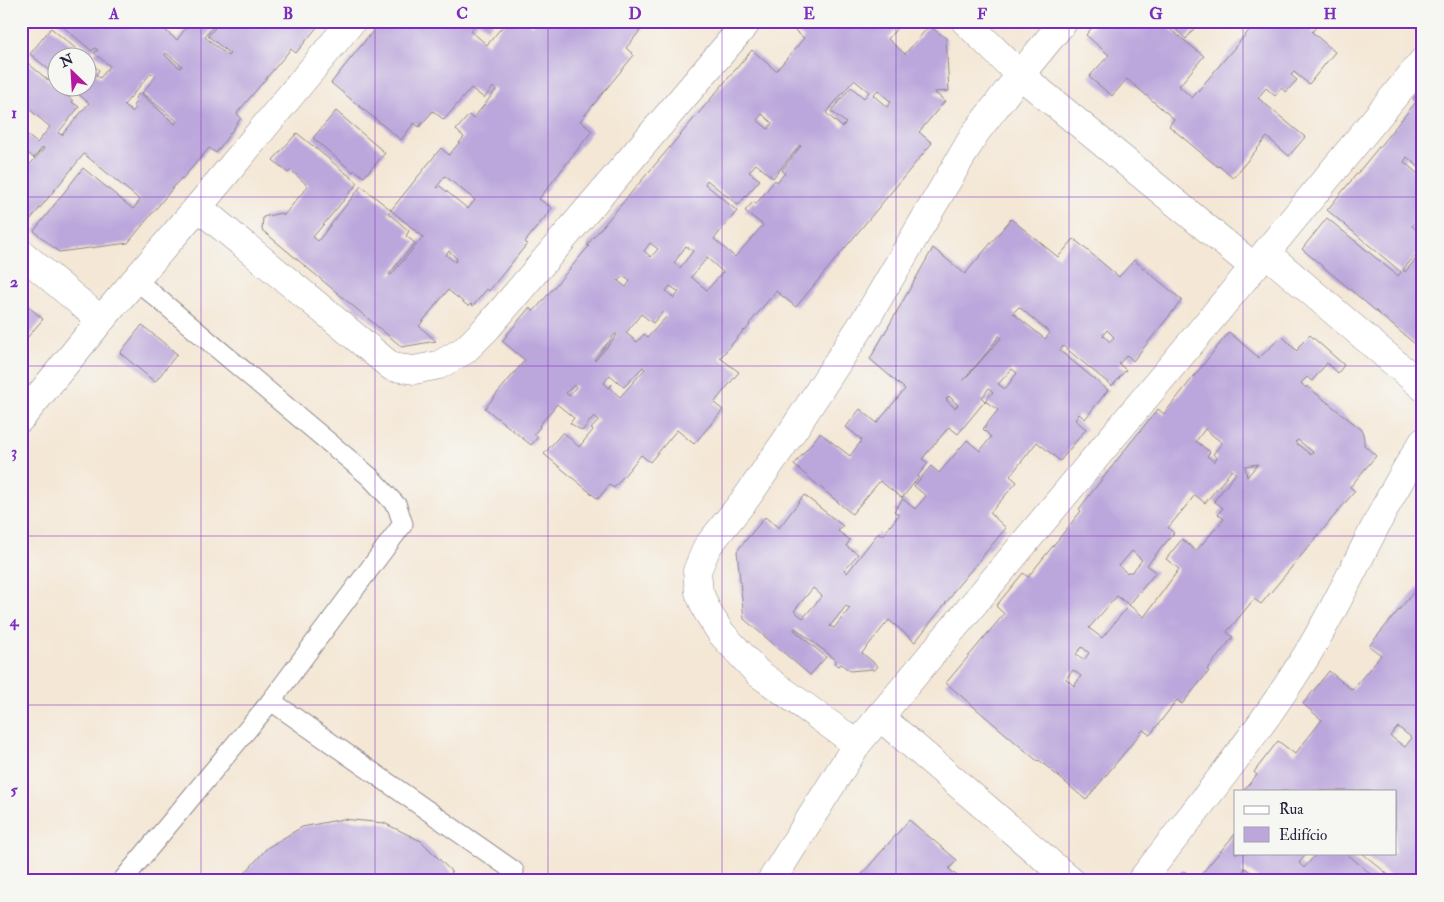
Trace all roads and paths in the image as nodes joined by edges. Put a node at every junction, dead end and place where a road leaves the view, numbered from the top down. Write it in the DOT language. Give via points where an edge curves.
graph roads {
  1 [pos="352,21"];
  2 [pos="748,21"];
  3 [pos="965,21"];
  4 [pos="1064,21"];
  5 [pos="1423,61"];
  6 [pos="1020,75"];
  7 [pos="198,207"];
  8 [pos="21,254"];
  9 [pos="1260,260"];
  10 [pos="136,280"];
  11 [pos="101,320"];
  12 [pos="1423,387"];
  13 [pos="21,418"];
  14 [pos="1423,442"];
  15 [pos="1415,473"];
  16 [pos="272,701"];
  17 [pos="879,716"];
  18 [pos="857,744"];
  19 [pos="514,871"];
  20 [pos="122,881"];
  21 [pos="771,881"];
  22 [pos="1071,881"];
  23 [pos="1141,881"];
  1 -- 7 [label="street"];
  2 -- 7 [label="street" via="488,327 466,350 439,365 414,370 392,367"];
  3 -- 6 [label="street"];
  4 -- 6 [label="street"];
  5 -- 9 [label="street"];
  6 -- 9 [label="street"];
  6 -- 18 [label="street" via="976,132 869,314 747,497 707,547 697,571 704,605 721,633 758,673"];
  7 -- 10 [label="street"];
  8 -- 11 [label="street"];
  9 -- 12 [label="street"];
  9 -- 17 [label="street"];
  10 -- 11 [label="street"];
  10 -- 16 [label="lane" via="370,477 397,506 403,524"];
  11 -- 13 [label="street"];
  14 -- 15 [label="street"];
  15 -- 23 [label="street" via="1349,579 1306,658 1253,737"];
  16 -- 19 [label="lane"];
  16 -- 20 [label="lane"];
  17 -- 18 [label="street"];
  17 -- 22 [label="street"];
  18 -- 21 [label="street"];
}
